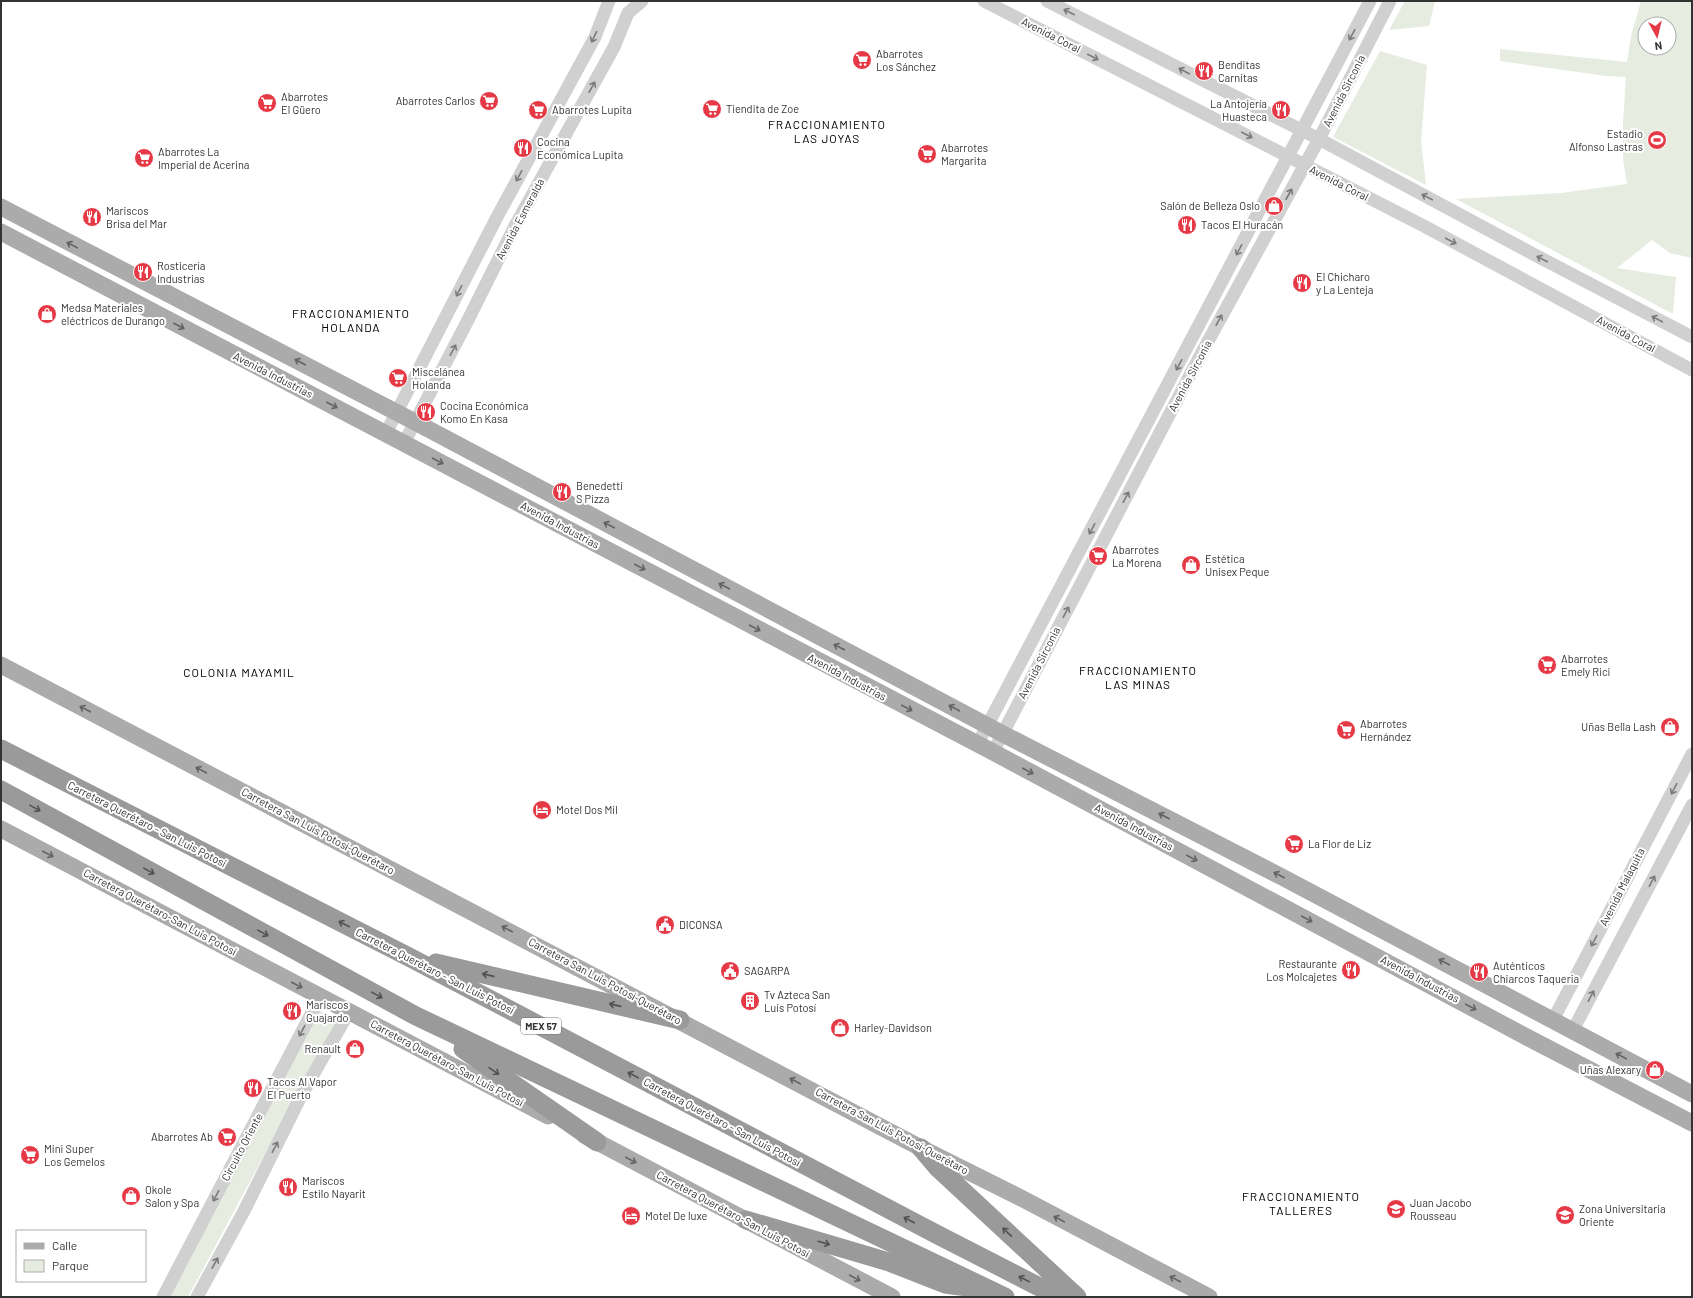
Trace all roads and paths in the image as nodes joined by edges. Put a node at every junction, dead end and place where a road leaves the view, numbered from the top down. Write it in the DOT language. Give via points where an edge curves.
graph roads {
  1 [pos="609,1"];
  2 [pos="642,1"];
  3 [pos="984,1"];
  4 [pos="1047,1"];
  5 [pos="1370,1"];
  6 [pos="1390,1"];
  7 [pos="1301,130"];
  8 [pos="1319,139"];
  9 [pos="1288,156"];
  10 [pos="1305,165"];
  11 [pos="1,206"];
  12 [pos="1,232"];
  13 [pos="1692,337"];
  14 [pos="1692,370"];
  15 [pos="397,412"];
  16 [pos="415,422"];
  17 [pos="386,433"];
  18 [pos="404,443"];
  19 [pos="1,665"];
  20 [pos="1,673"];
  21 [pos="19,674"];
  22 [pos="996,730"];
  23 [pos="977,745"];
  24 [pos="1,749"];
  25 [pos="993,752"];
  26 [pos="1692,754"];
  27 [pos="1,790"];
  28 [pos="1692,804"];
  29 [pos="1,829"];
  30 [pos="409,957"];
  31 [pos="320,997"];
  32 [pos="349,1012"];
  33 [pos="416,1016"];
  34 [pos="680,1020"];
  35 [pos="1553,1020"];
  36 [pos="1573,1030"];
  37 [pos="1692,1094"];
  38 [pos="1692,1123"];
  39 [pos="597,1142"];
  40 [pos="921,1148"];
  41 [pos="746,1220"];
  42 [pos="998,1293"];
  43 [pos="163,1297"];
  44 [pos="197,1297"];
  45 [pos="892,1297"];
  46 [pos="1059,1297"];
  47 [pos="1077,1297"];
  48 [pos="1209,1297"];
  1 -- 15 [label="street, Avenida Esmeralda, one-way" via="595,37 497,217"];
  16 -- 2 [label="street, Avenida Esmeralda, one-way" via="514,226 614,47 628,13"];
  3 -- 9 [label="street, Avenida Coral, one-way"];
  7 -- 4 [label="street, one-way"];
  5 -- 7 [label="street, Avenida Sirconia, one-way"];
  6 -- 8 [label="street, Avenida Sirconia"];
  7 -- 8 [label="street"];
  7 -- 9 [label="street, Avenida Sirconia"];
  8 -- 10 [label="street, Avenida Sirconia"];
  13 -- 8 [label="street, one-way"];
  9 -- 10 [label="street, Avenida Coral"];
  9 -- 22 [label="street, Avenida Sirconia, one-way"];
  10 -- 14 [label="street, Avenida Coral, one-way"];
  22 -- 10 [label="street, Avenida Sirconia, one-way"];
  15 -- 11 [label="main road, Avenida Industrias, one-way"];
  12 -- 17 [label="main road, Avenida Industrias, one-way"];
  15 -- 16 [label="main road, Avenida Industrias"];
  15 -- 17 [label="street, Avenida Esmeralda"];
  16 -- 18 [label="street, Avenida Esmeralda"];
  22 -- 16 [label="main road, Avenida Industrias, one-way"];
  17 -- 18 [label="main road, Avenida Industrias"];
  18 -- 23 [label="main road, Avenida Industrias, one-way"];
  19 -- 21 [label="main road, Carretera San Luis Potosí-Querétaro"];
  20 -- 21 [label="main road"];
  34 -- 21 [label="main road, Carretera San Luis Potosí-Querétaro, one-way"];
  22 -- 23 [label="street, Avenida Sirconia"];
  22 -- 25 [label="street, Avenida Sirconia"];
  35 -- 22 [label="main road, Avenida Industrias, one-way" via="1275,873"];
  23 -- 25 [label="main road, Avenida Industrias"];
  30 -- 24 [label="highway, Carretera Querétaro - San Luis Potosí / MEX 57, one-way"];
  25 -- 38 [label="main road, Avenida Industrias, one-way"];
  26 -- 35 [label="street, Avenida Malaquita, one-way"];
  27 -- 33 [label="highway, one-way"];
  36 -- 28 [label="street, one-way"];
  29 -- 31 [label="main road, Carretera Querétaro-San Luis Potosí, one-way"];
  34 -- 30 [label="highway, one-way"];
  46 -- 30 [label="highway, Carretera Querétaro - San Luis Potosí / MEX 57, one-way"];
  31 -- 32 [label="main road, Carretera Querétaro-San Luis Potosí"];
  31 -- 43 [label="street, Circuito Oriente, one-way"];
  32 -- 39 [label="main road, Carretera Querétaro-San Luis Potosí"];
  44 -- 32 [label="street, one-way" via="244,1211 302,1094"];
  33 -- 39 [label="highway, one-way"];
  33 -- 42 [label="highway"];
  40 -- 34 [label="main road, Carretera San Luis Potosí-Querétaro, one-way"];
  35 -- 36 [label="main road, Avenida Industrias"];
  37 -- 36 [label="main road, Avenida Industrias, one-way"];
  39 -- 41 [label="main road, Carretera Querétaro-San Luis Potosí, one-way"];
  47 -- 40 [label="highway, one-way" via="938,1168"];
  48 -- 40 [label="main road, Carretera San Luis Potosí-Querétaro, one-way"];
  41 -- 42 [label="highway, one-way" via="889,1262 945,1284"];
  41 -- 45 [label="main road, Carretera Querétaro-San Luis Potosí, one-way"];
}
